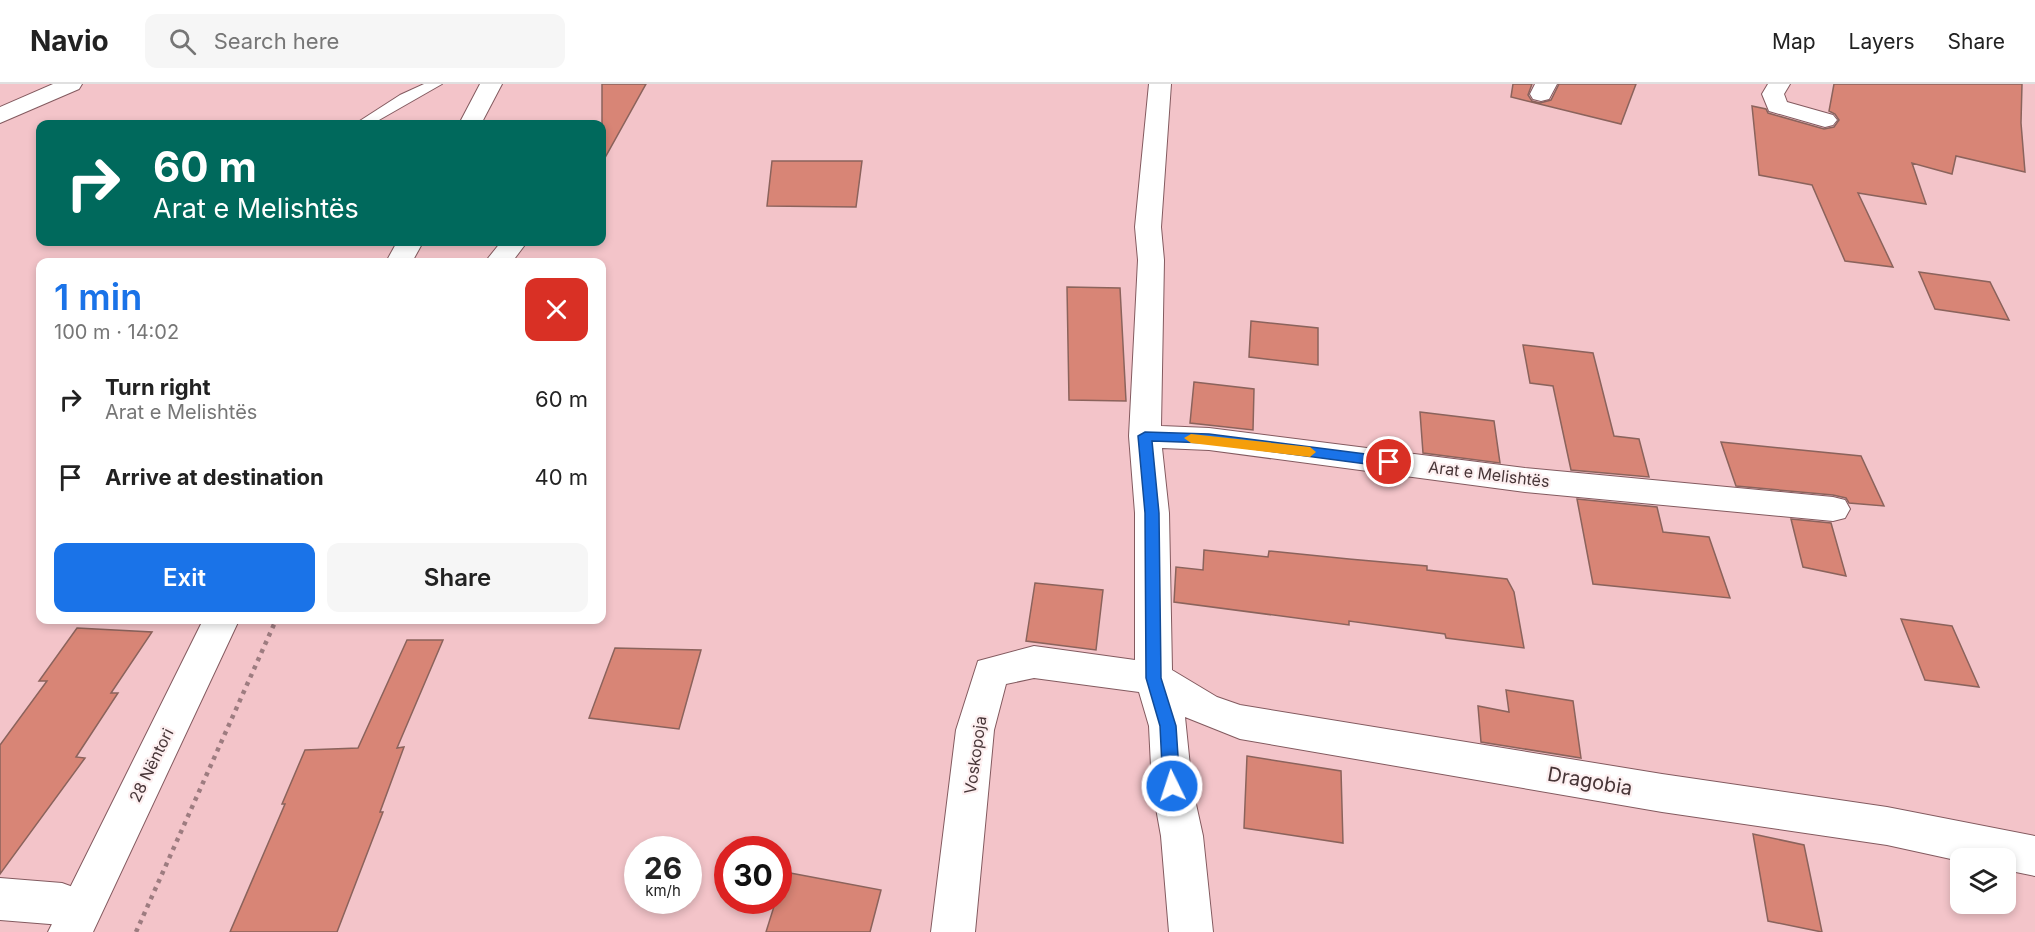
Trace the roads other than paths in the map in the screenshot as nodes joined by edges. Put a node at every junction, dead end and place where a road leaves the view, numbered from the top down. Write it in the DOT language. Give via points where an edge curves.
graph roads {
  1 [pos="70,84"];
  2 [pos="435,84"];
  3 [pos="491,84"];
  4 [pos="1160,84"];
  5 [pos="1779,84"];
  6 [pos="0,116"];
  7 [pos="369,120"];
  8 [pos="472,120"];
  9 [pos="1825,120"];
  10 [pos="511,246"];
  11 [pos="501,258"];
  12 [pos="1145,436"];
  13 [pos="1833,509"];
  14 [pos="219,624"];
  15 [pos="1154,678"];
  16 [pos="2035,856"];
  17 [pos="0,899"];
  18 [pos="75,921"];
  19 [pos="953,932"];
  20 [pos="1191,932"];
  1 -- 6 [label="street"];
  2 -- 7 [label="lane"];
  3 -- 8 [label="street"];
  4 -- 12 [label="street" via="1148,227 1151,260"];
  5 -- 9 [label="street" via="1773,94 1777,106"];
  10 -- 11 [label="street"];
  12 -- 13 [label="street, Arat e Melishtës" via="1209,439 1525,480"];
  12 -- 15 [label="street" via="1152,513"];
  14 -- 18 [label="street, 28 Nëntori"];
  15 -- 16 [label="street, Dragobia" via="1204,709 1240,722 1662,794 1887,826"];
  15 -- 19 [label="street, Voskopoja" via="1035,662 991,672 975,730"];
  15 -- 20 [label="street" via="1168,726"];
  17 -- 18 [label="street, 28 Nëntori" via="62,904"];
}
